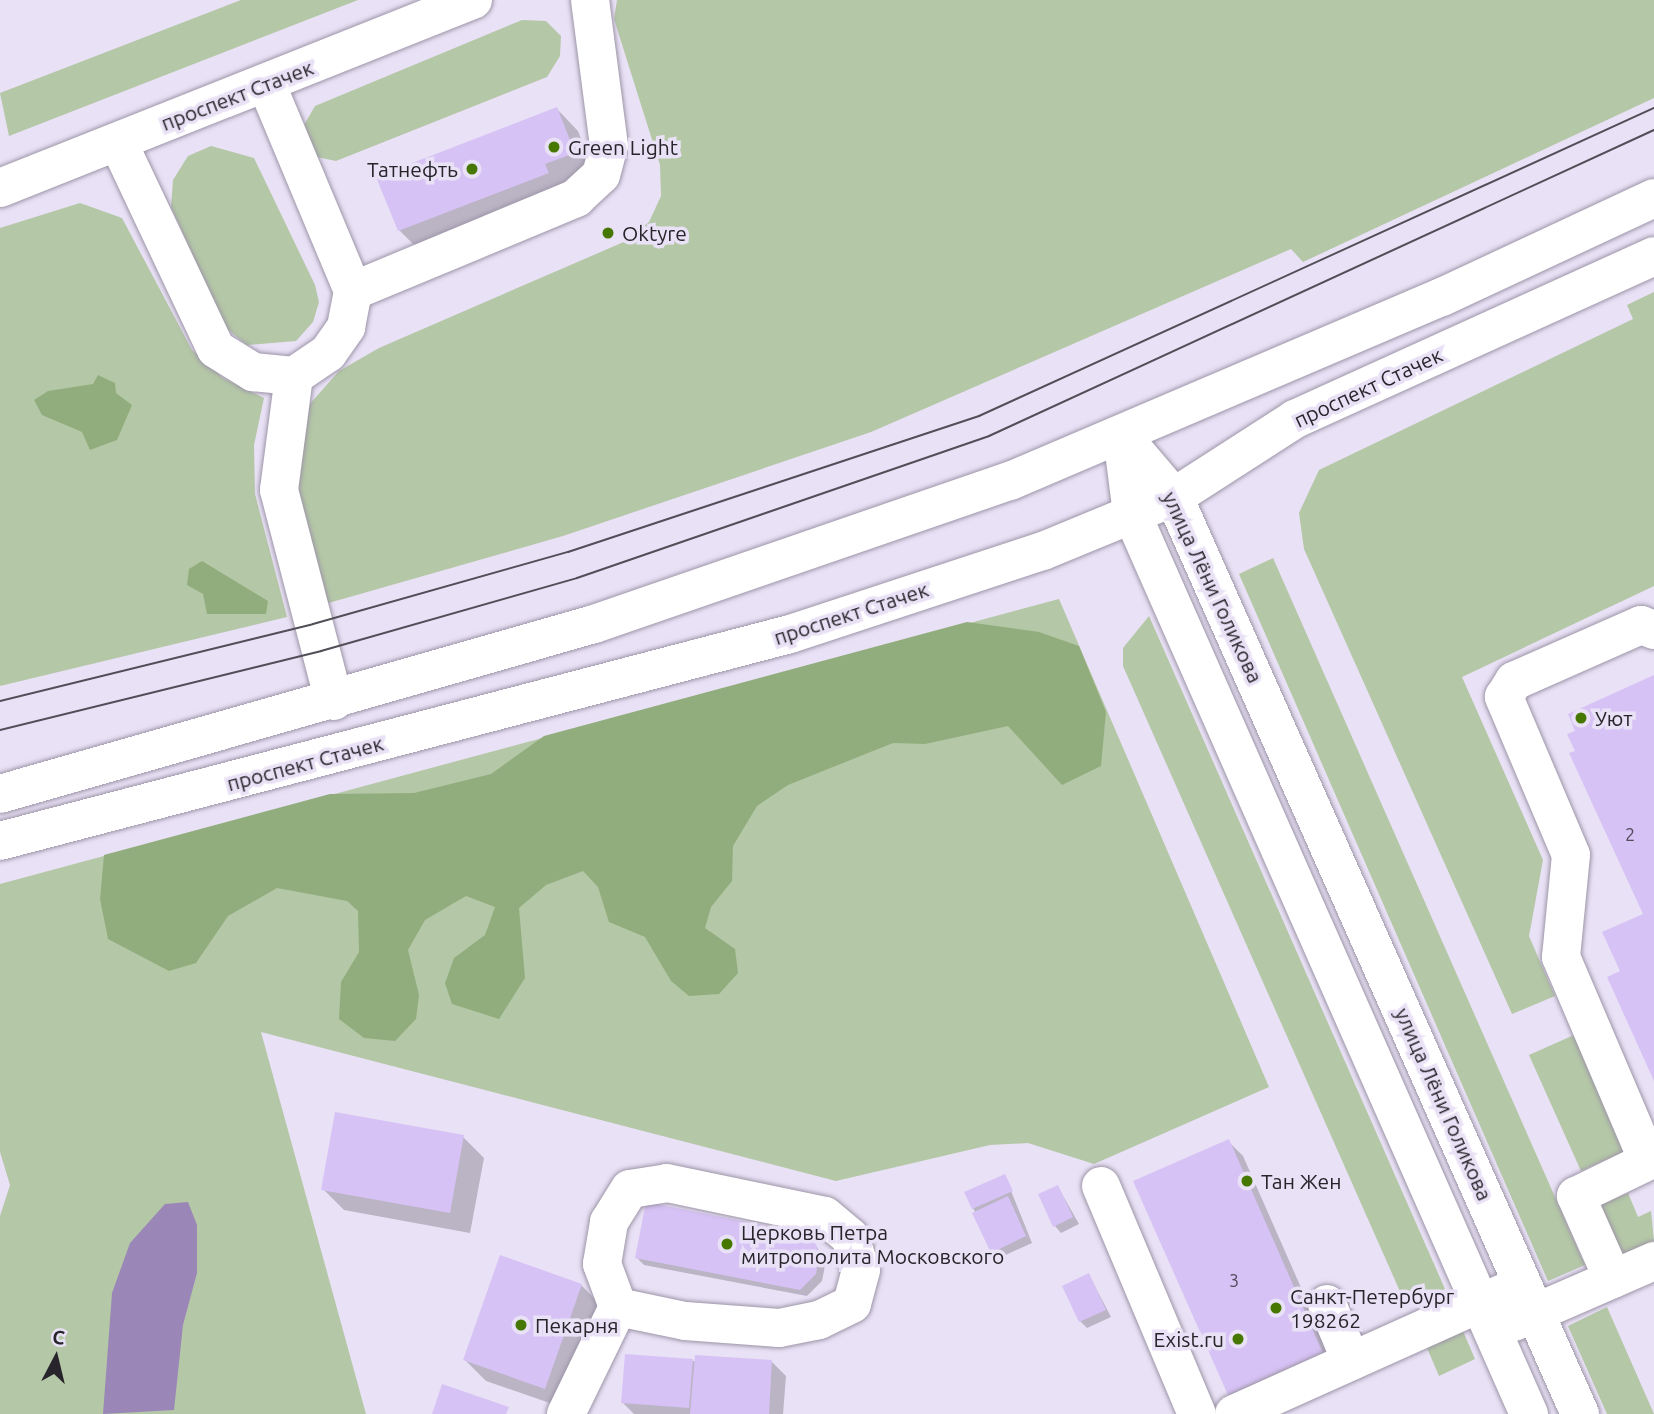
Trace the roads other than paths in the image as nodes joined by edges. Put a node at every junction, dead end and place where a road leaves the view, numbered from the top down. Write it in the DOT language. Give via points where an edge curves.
graph roads {
  1 [pos="473,0"];
  2 [pos="590,0"];
  3 [pos="267,85"];
  4 [pos="118,142"];
  5 [pos="1,185"];
  6 [pos="1654,198"];
  7 [pos="1654,256"];
  8 [pos="352,291"];
  9 [pos="294,376"];
  10 [pos="1122,436"];
  11 [pos="1174,497"];
  12 [pos="1132,514"];
  13 [pos="1654,630"];
  14 [pos="334,701"];
  15 [pos="0,794"];
  16 [pos="0,841"];
  17 [pos="1101,1186"];
  18 [pos="1654,1261"];
  19 [pos="1613,1279"];
  20 [pos="1529,1299"];
  21 [pos="1327,1304"];
  22 [pos="618,1307"];
  23 [pos="1487,1317"];
  24 [pos="1351,1361"];
  25 [pos="566,1414"];
  26 [pos="1197,1414"];
  27 [pos="1234,1414"];
  28 [pos="1529,1414"];
  29 [pos="1580,1414"];
  1 -- 3 [label="main road, проспект Стачек"];
  2 -- 8 [label="main road" via="609,146 601,175 576,198"];
  3 -- 4 [label="main road, проспект Стачек"];
  3 -- 8 [label="main road"];
  4 -- 5 [label="main road, проспект Стачек"];
  4 -- 9 [label="main road" via="216,349 253,372"];
  6 -- 10 [label="main road"];
  7 -- 11 [label="main road, проспект Стачек" via="1295,419"];
  8 -- 9 [label="main road" via="346,327 328,353"];
  9 -- 14 [label="main road" via="280,446 279,490"];
  10 -- 11 [label="main road, улица Лёни Голикова"];
  10 -- 12 [label="main road, улица Лёни Голикова"];
  10 -- 14 [label="main road" via="800,556"];
  11 -- 12 [label="main road, проспект Стачек"];
  11 -- 20 [label="main road, улица Лёни Голикова"];
  12 -- 16 [label="main road, проспект Стачек" via="1043,551 790,634"];
  12 -- 23 [label="main road, улица Лёни Голикова"];
  13 -- 19 [label="main road" via="1642,625 1514,681 1504,697 1570,855 1561,957 1648,1161 1576,1196"];
  14 -- 15 [label="main road"];
  17 -- 26 [label="main road"];
  18 -- 19 [label="main road"];
  19 -- 20 [label="main road"];
  20 -- 23 [label="main road"];
  20 -- 29 [label="main road, улица Лёни Голикова"];
  21 -- 24 [label="main road"];
  22 -- 22 [label="main road" via="602,1265 609,1222 630,1189 667,1183 825,1216 850,1237 861,1270 852,1304 819,1320 779,1328 685,1321"];
  22 -- 25 [label="main road"];
  23 -- 24 [label="main road"];
  23 -- 28 [label="main road, улица Лёни Голикова"];
  24 -- 27 [label="main road"];
}
